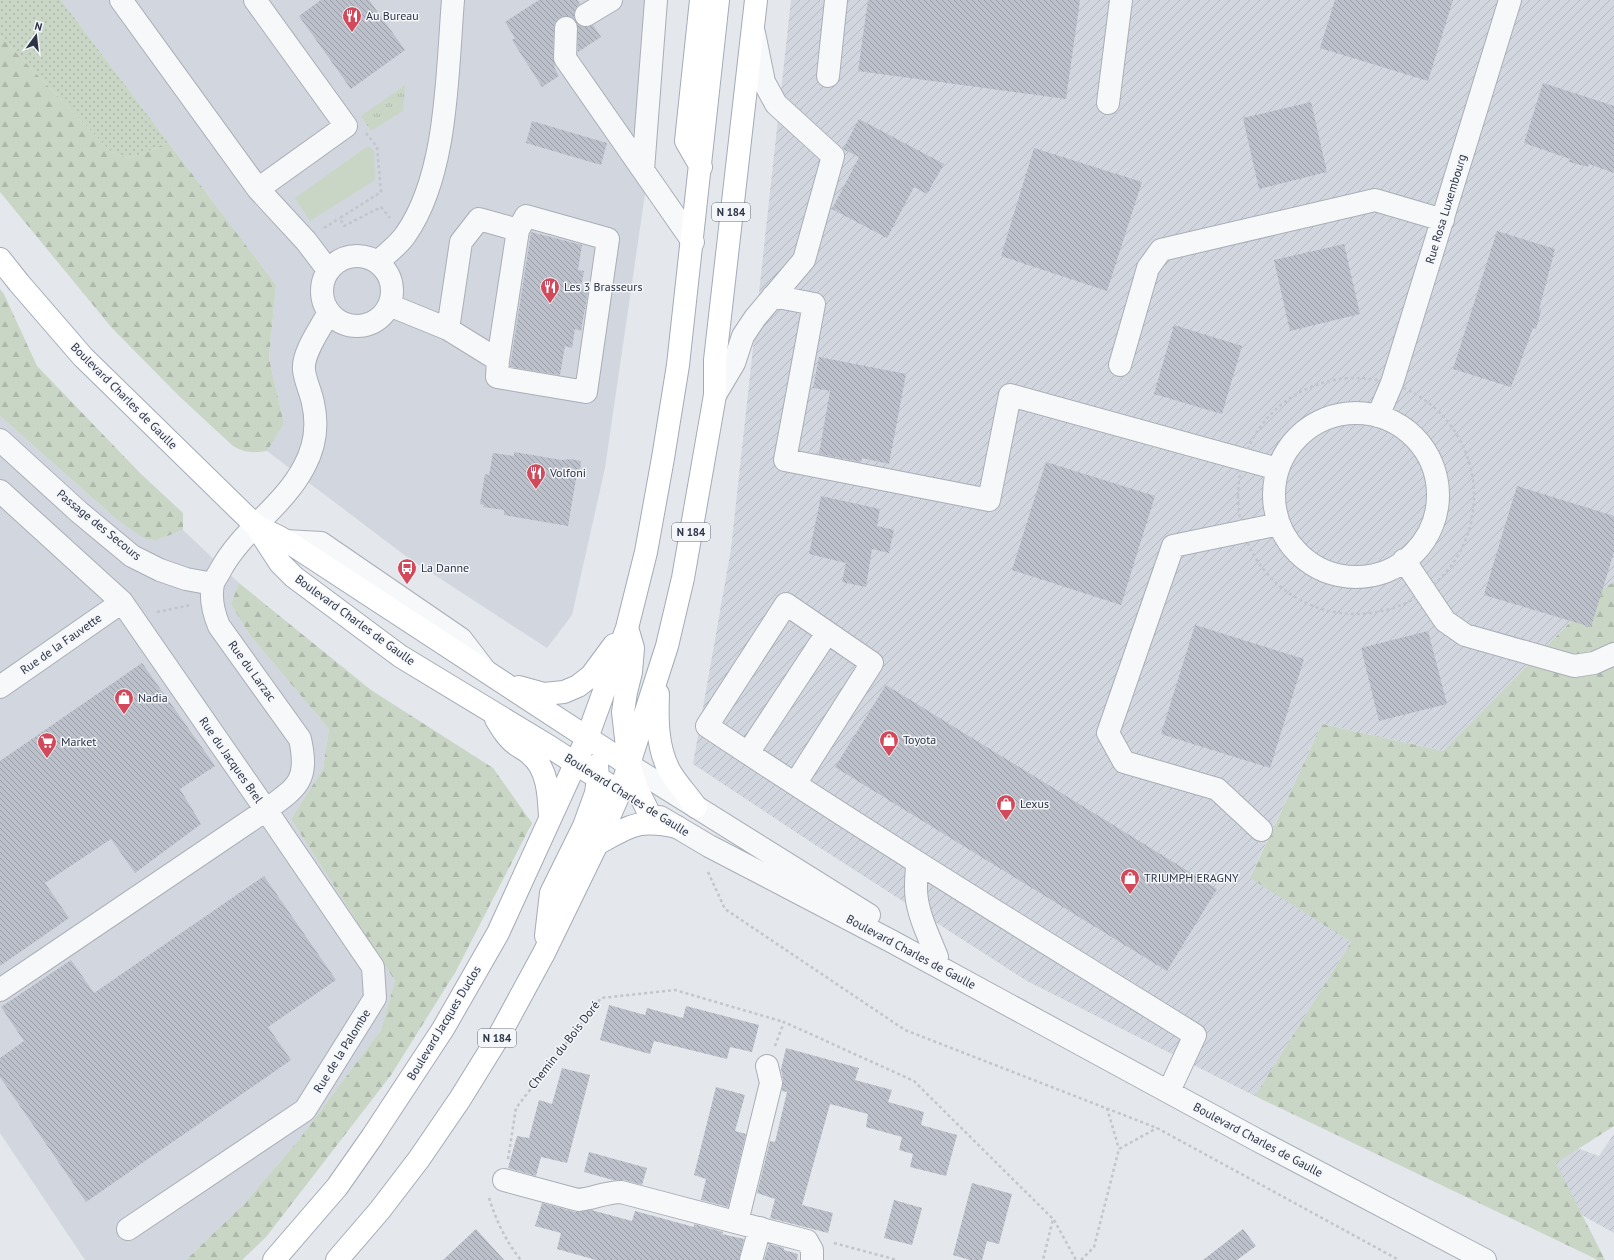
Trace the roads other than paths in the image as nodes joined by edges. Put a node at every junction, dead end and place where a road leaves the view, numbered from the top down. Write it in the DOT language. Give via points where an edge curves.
graph roads {
  1 [pos="121,0"];
  2 [pos="255,0"];
  3 [pos="453,0"];
  4 [pos="611,0"];
  5 [pos="656,0"];
  6 [pos="701,0"];
  7 [pos="718,0"];
  8 [pos="756,0"];
  9 [pos="836,0"];
  10 [pos="1122,0"];
  11 [pos="1510,0"];
  12 [pos="586,15"];
  13 [pos="566,28"];
  14 [pos="753,30"];
  15 [pos="828,76"];
  16 [pos="1108,103"];
  17 [pos="701,167"];
  18 [pos="643,170"];
  19 [pos="258,189"];
  20 [pos="1443,220"];
  21 [pos="518,230"];
  22 [pos="693,242"];
  23 [pos="0,259"];
  24 [pos="378,262"];
  25 [pos="328,270"];
  26 [pos="773,296"];
  27 [pos="389,305"];
  28 [pos="329,312"];
  29 [pos="448,329"];
  30 [pos="498,360"];
  31 [pos="1120,365"];
  32 [pos="715,395"];
  33 [pos="1378,416"];
  34 [pos="0,440"];
  35 [pos="1278,469"];
  36 [pos="0,491"];
  37 [pos="1279,524"];
  38 [pos="256,526"];
  39 [pos="1404,560"];
  40 [pos="213,592"];
  41 [pos="128,610"];
  42 [pos="627,628"];
  43 [pos="828,633"];
  44 [pos="1614,654"];
  45 [pos="660,667"];
  46 [pos="486,672"];
  47 [pos="0,687"];
  48 [pos="492,711"];
  49 [pos="587,738"];
  50 [pos="748,753"];
  51 [pos="575,763"];
  52 [pos="629,765"];
  53 [pos="598,778"];
  54 [pos="795,784"];
  55 [pos="620,792"];
  56 [pos="696,807"];
  57 [pos="648,809"];
  58 [pos="266,810"];
  59 [pos="550,820"];
  60 [pos="677,827"];
  61 [pos="1261,830"];
  62 [pos="597,844"];
  63 [pos="917,863"];
  64 [pos="544,953"];
  65 [pos="937,957"];
  66 [pos="0,990"];
  67 [pos="1033,1017"];
  68 [pos="767,1066"];
  69 [pos="1169,1091"];
  70 [pos="504,1180"];
  71 [pos="737,1222"];
  72 [pos="760,1228"];
  73 [pos="128,1229"];
  74 [pos="810,1251"];
  75 [pos="274,1260"];
  76 [pos="337,1260"];
  77 [pos="751,1260"];
  78 [pos="1485,1260"];
  1 -- 19 [label="street"];
  2 -- 19 [label="street" via="346,126"];
  3 -- 24 [label="street" via="443,122 430,183 416,218 405,236"];
  4 -- 12 [label="street"];
  5 -- 18 [label="street"];
  6 -- 17 [label="main road" via="686,141"];
  7 -- 17 [label="main road, N 184"];
  8 -- 14 [label="main road, N 184"];
  9 -- 15 [label="street"];
  10 -- 16 [label="street"];
  11 -- 20 [label="street, Rue Rosa Luxembourg"];
  13 -- 18 [label="street" via="565,58"];
  14 -- 26 [label="street" via="764,82 776,104 833,156 804,260"];
  14 -- 32 [label="main road, N 184" via="714,360"];
  17 -- 22 [label="main road, N 184"];
  18 -- 22 [label="street"];
  19 -- 25 [label="street" via="306,241"];
  20 -- 31 [label="street" via="1375,200 1161,250 1148,268"];
  20 -- 33 [label="street, Rue Rosa Luxembourg" via="1392,383"];
  21 -- 29 [label="street" via="479,219 461,242"];
  21 -- 30 [label="street"];
  21 -- 30 [label="street" via="526,216 608,239 586,392 497,377"];
  22 -- 42 [label="main road, N 184" via="678,365 663,458 646,552"];
  23 -- 38 [label="main road, Boulevard Charles de Gaulle" via="83,357"];
  24 -- 25 [label="street" via="357,255 336,262"];
  24 -- 27 [label="street" via="391,282 392,294"];
  25 -- 28 [label="street" via="321,292"];
  26 -- 32 [label="street" via="743,336 734,363"];
  26 -- 35 [label="street" via="814,304 785,460 989,500 1010,395"];
  27 -- 28 [label="street" via="382,316 360,326 349,325"];
  27 -- 29 [label="street"];
  28 -- 38 [label="street" via="307,352 304,370 314,402 314,442 304,467 290,488"];
  29 -- 30 [label="street"];
  32 -- 45 [label="main road, N 184" via="683,578"];
  33 -- 35 [label="street" via="1353,413 1328,417 1306,429 1289,447"];
  33 -- 39 [label="street" via="1403,428 1423,447 1435,472 1438,499 1432,527 1417,550"];
  34 -- 40 [label="street, Passage des Secours" via="132,556"];
  35 -- 37 [label="street" via="1274,497"];
  36 -- 41 [label="street, Rue du Jacques Brel"];
  37 -- 39 [label="street" via="1293,548 1315,566 1341,576 1369,576 1395,567"];
  37 -- 61 [label="street" via="1173,546 1108,733 1124,762 1217,789"];
  38 -- 40 [label="street" via="232,551"];
  38 -- 46 [label="main road, Boulevard Charles de Gaulle" via="286,541"];
  38 -- 48 [label="main road, Boulevard Charles de Gaulle" via="280,563 294,577 400,656"];
  39 -- 44 [label="street" via="1445,621 1465,635 1574,666 1594,663"];
  40 -- 58 [label="street, Rue du Larzac" via="213,614 219,626 300,739 304,757 303,773 288,794"];
  41 -- 47 [label="street, Rue de la Fauvette"];
  41 -- 58 [label="street, Rue du Jacques Brel"];
  42 -- 46 [label="main road, N 184" via="591,676 564,692 544,694 519,687"];
  42 -- 49 [label="main road, N 184"];
  42 -- 52 [label="main road, N 184" via="633,648 623,712"];
  43 -- 50 [label="street"];
  43 -- 50 [label="street" via="786,604 707,726"];
  43 -- 54 [label="street" via="872,663"];
  45 -- 52 [label="main road, N 184"];
  45 -- 56 [label="main road" via="658,715 664,758 669,770"];
  46 -- 49 [label="main road, Boulevard Charles de Gaulle"];
  48 -- 51 [label="main road, Boulevard Charles de Gaulle"];
  48 -- 59 [label="main road" via="504,732 516,745 531,754 542,768 548,790"];
  49 -- 51 [label="main road, N 184"];
  49 -- 52 [label="main road, Boulevard Charles de Gaulle"];
  49 -- 53 [label="main road" via="594,752"];
  50 -- 54 [label="street"];
  51 -- 53 [label="main road, Boulevard Charles de Gaulle"];
  51 -- 59 [label="main road, Boulevard Jacques Duclos / N 184"];
  52 -- 55 [label="main road, N 184"];
  52 -- 56 [label="street, Boulevard Charles de Gaulle"];
  52 -- 57 [label="main road"];
  53 -- 55 [label="main road, Boulevard Charles de Gaulle"];
  53 -- 64 [label="main road" via="596,793 584,826 551,893"];
  54 -- 63 [label="street"];
  55 -- 57 [label="street, Boulevard Charles de Gaulle"];
  55 -- 62 [label="main road, N 184"];
  56 -- 65 [label="street, Boulevard Charles de Gaulle"];
  57 -- 60 [label="street, Boulevard Charles de Gaulle"];
  58 -- 66 [label="street, Rue du Jacques Brel"];
  58 -- 73 [label="street, Rue de la Palombe" via="373,967 375,998 305,1110"];
  59 -- 75 [label="main road, Boulevard Jacques Duclos / N 184" via="498,933 443,1028 337,1187"];
  60 -- 62 [label="main road" via="658,823 638,824"];
  60 -- 67 [label="street, Boulevard Charles de Gaulle"];
  62 -- 64 [label="main road, N 184"];
  63 -- 65 [label="street" via="917,902"];
  63 -- 69 [label="street" via="1195,1035"];
  64 -- 76 [label="main road, N 184" via="499,1036 456,1104 410,1171"];
  65 -- 67 [label="street, Boulevard Charles de Gaulle"];
  67 -- 69 [label="street, Boulevard Charles de Gaulle"];
  68 -- 71 [label="street" via="771,1083"];
  69 -- 78 [label="street, Boulevard Charles de Gaulle"];
  70 -- 71 [label="street" via="578,1200 621,1192"];
  71 -- 72 [label="street"];
  72 -- 74 [label="street"];
  72 -- 77 [label="street"];
}
